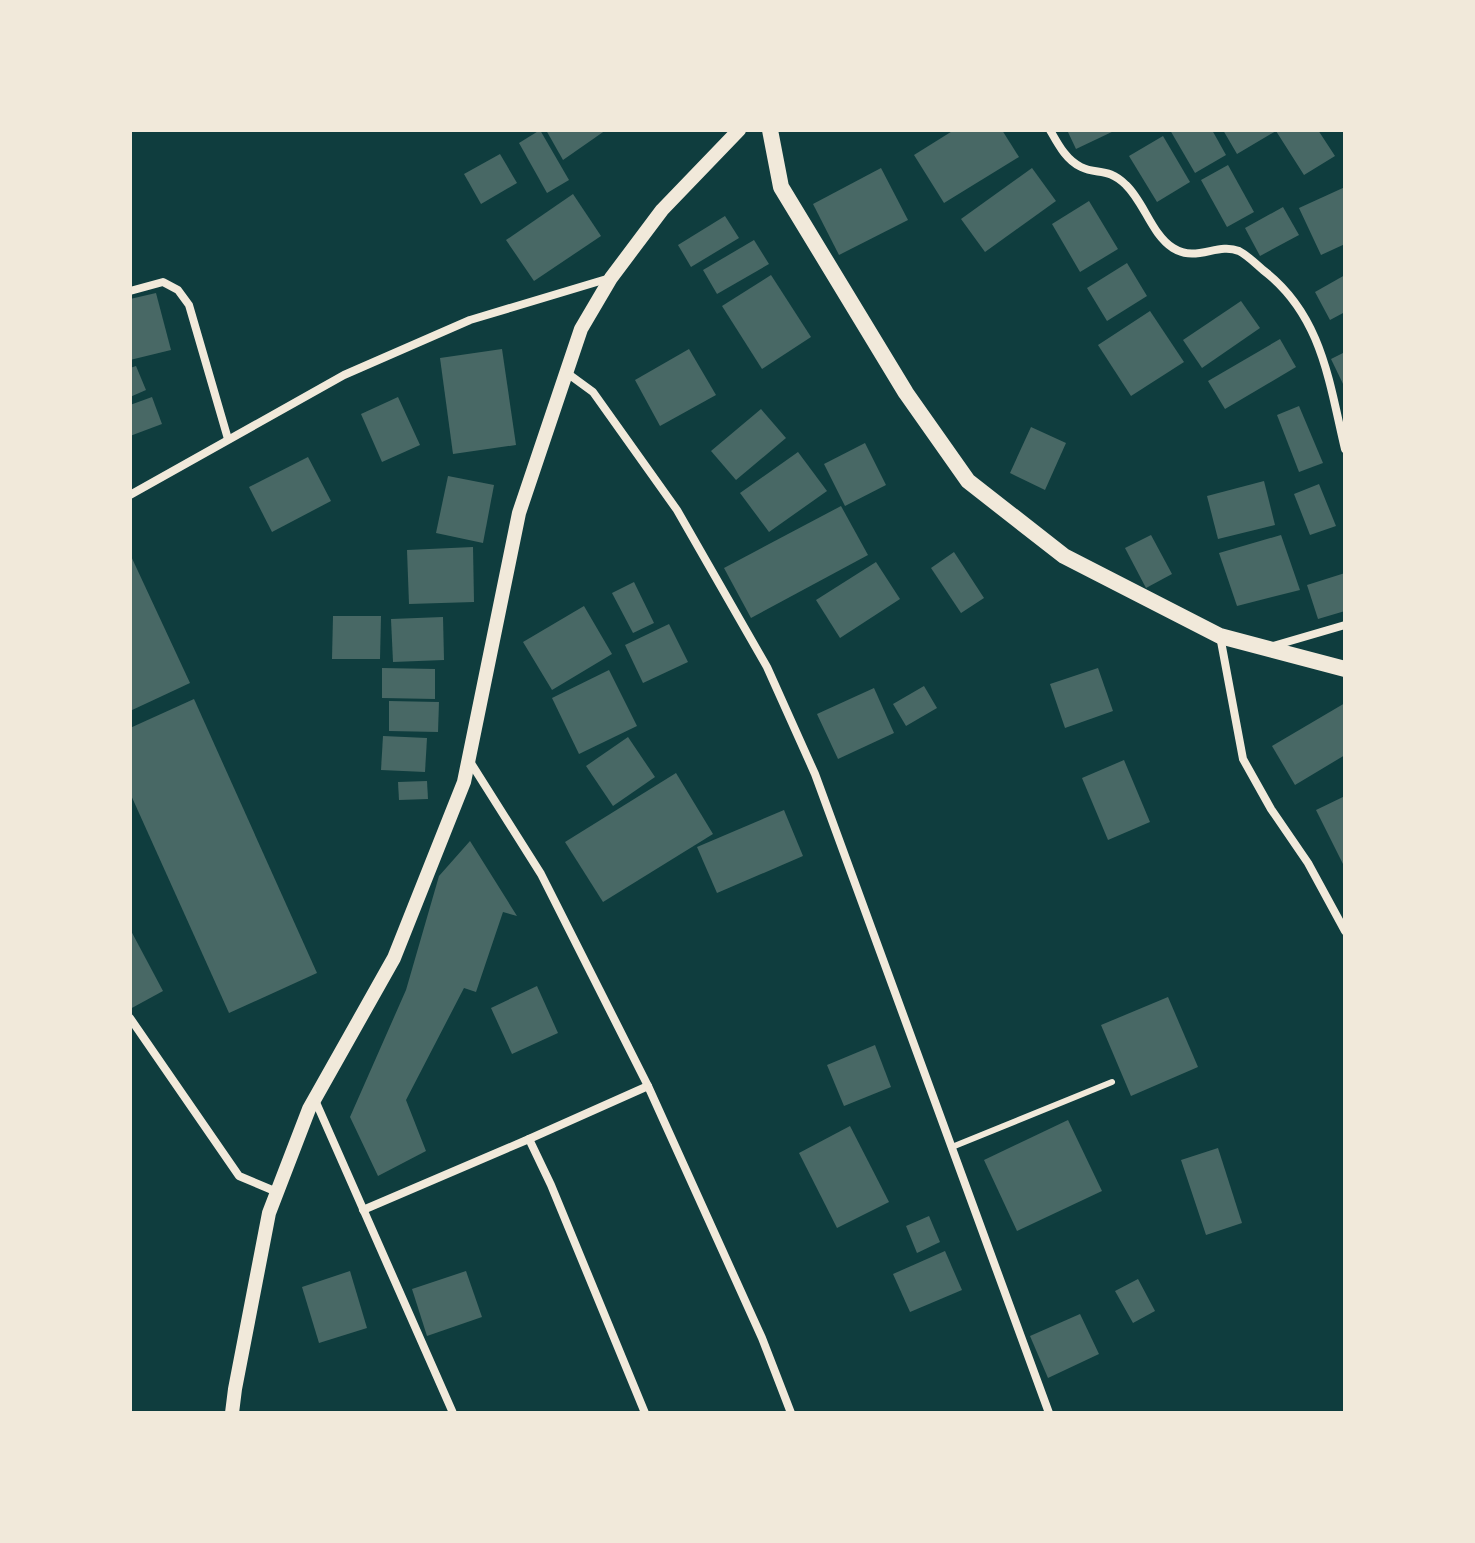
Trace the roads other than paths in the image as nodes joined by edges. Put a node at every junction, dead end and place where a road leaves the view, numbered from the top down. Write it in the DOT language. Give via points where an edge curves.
graph roads {
  1 [pos="739,130"];
  2 [pos="770,130"];
  3 [pos="1050,130"];
  4 [pos="611,278"];
  5 [pos="130,291"];
  6 [pos="567,373"];
  7 [pos="228,439"];
  8 [pos="1345,449"];
  9 [pos="130,495"];
  10 [pos="1345,625"];
  11 [pos="1220,636"];
  12 [pos="1266,648"];
  13 [pos="1345,669"];
  14 [pos="468,759"];
  15 [pos="1345,931"];
  16 [pos="130,1018"];
  17 [pos="1112,1082"];
  18 [pos="648,1086"];
  19 [pos="315,1099"];
  20 [pos="529,1139"];
  21 [pos="952,1147"];
  22 [pos="277,1192"];
  23 [pos="363,1210"];
  24 [pos="232,1413"];
  25 [pos="453,1413"];
  26 [pos="645,1413"];
  27 [pos="791,1413"];
  28 [pos="1049,1413"];
  1 -- 4 [label="street" via="662,210"];
  2 -- 11 [label="main road" via="781,187 906,393 968,481 1064,556"];
  3 -- 8 [label="street" via="1066,156 1126,185 1172,248 1190,255 1225,248 1239,251 1284,286 1322,352"];
  4 -- 6 [label="street" via="581,329"];
  4 -- 7 [label="street" via="470,320 344,375"];
  5 -- 7 [label="street" via="163,282 189,305"];
  6 -- 14 [label="street" via="519,513"];
  6 -- 21 [label="street" via="593,392 677,510 767,667 815,774"];
  7 -- 9 [label="street"];
  10 -- 12 [label="street"];
  11 -- 12 [label="main road"];
  11 -- 15 [label="street" via="1243,759"];
  12 -- 13 [label="main road"];
  14 -- 18 [label="street" via="541,874"];
  14 -- 19 [label="street" via="464,782 394,958"];
  16 -- 22 [label="street" via="239,1176"];
  17 -- 21 [label="lane"];
  18 -- 20 [label="street"];
  18 -- 27 [label="street"];
  19 -- 22 [label="street"];
  19 -- 23 [label="street"];
  20 -- 23 [label="street"];
  20 -- 26 [label="street"];
  21 -- 28 [label="street"];
  22 -- 24 [label="street"];
  23 -- 25 [label="street"];
}
